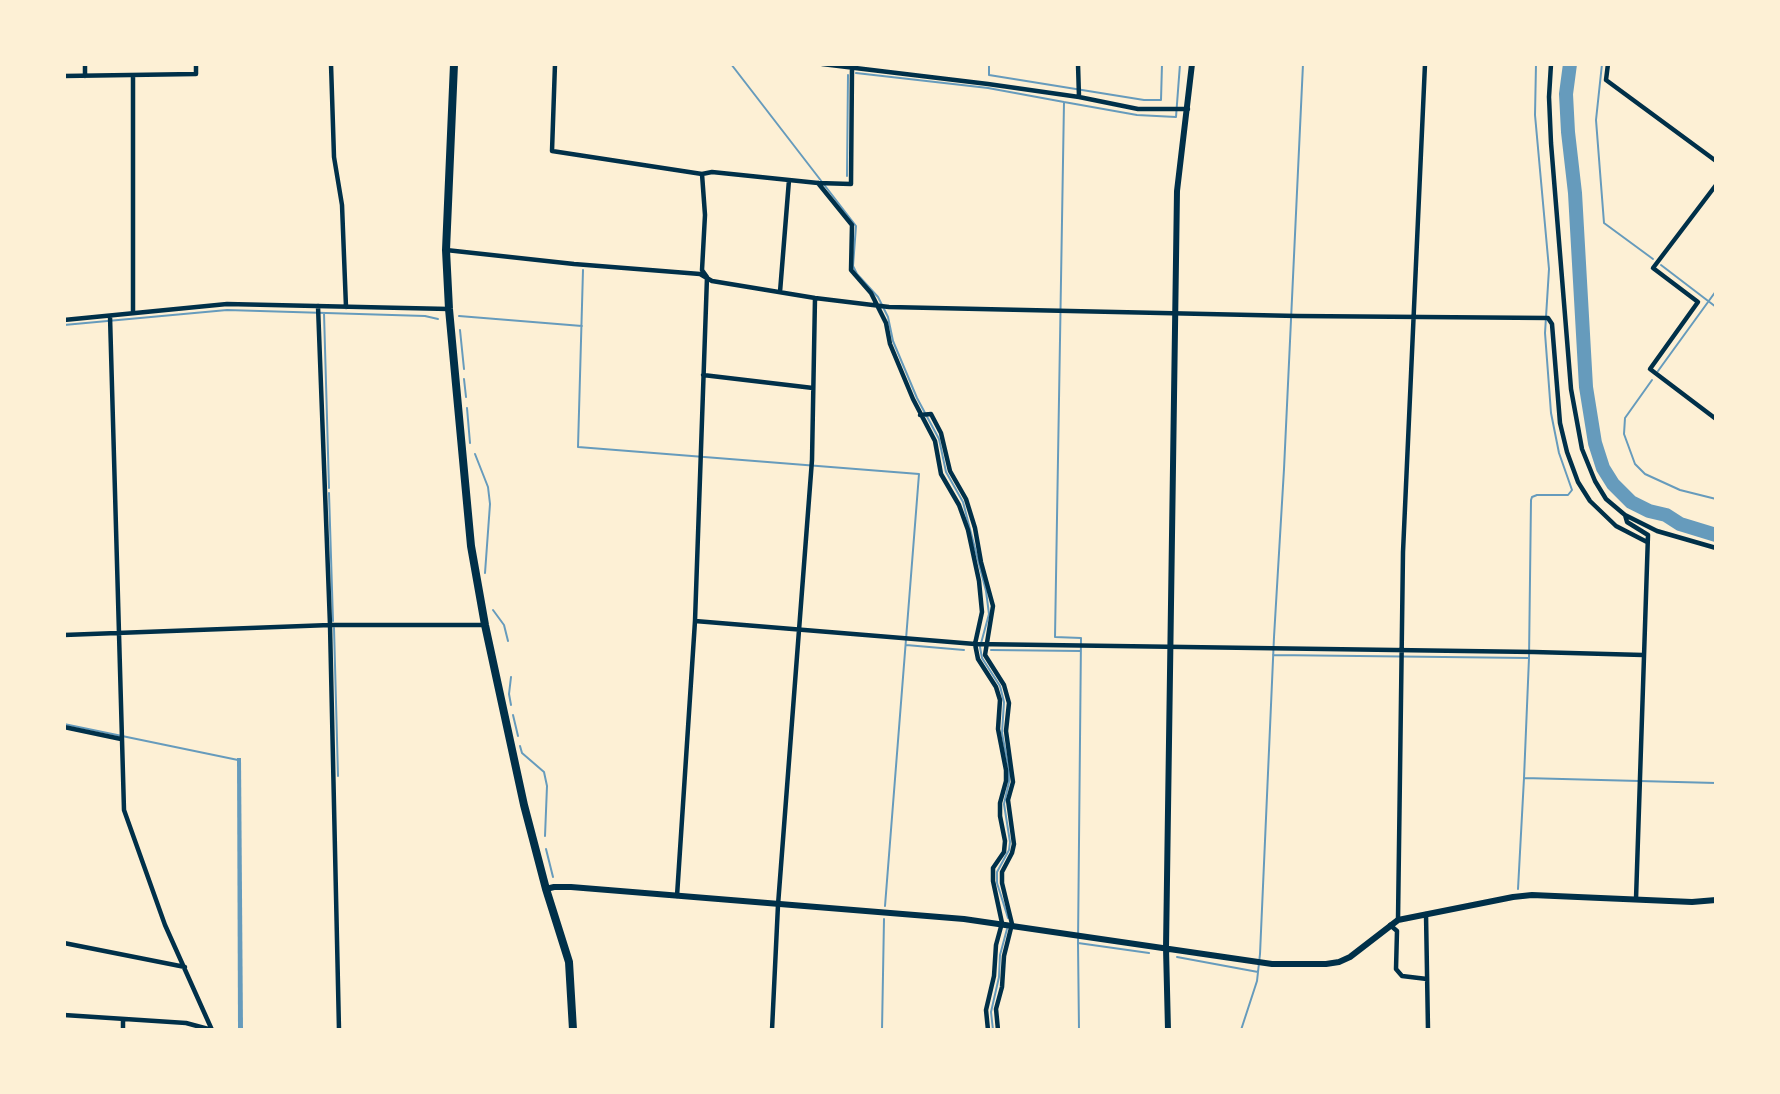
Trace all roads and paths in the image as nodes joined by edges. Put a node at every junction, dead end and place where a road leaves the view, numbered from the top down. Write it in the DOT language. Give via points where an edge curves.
graph roads {
  1 [pos="85,64"];
  2 [pos="196,64"];
  3 [pos="331,64"];
  4 [pos="454,64"];
  5 [pos="555,64"];
  6 [pos="822,64"];
  7 [pos="897,64"];
  8 [pos="1078,64"];
  9 [pos="1191,64"];
  10 [pos="1425,64"];
  11 [pos="1551,64"];
  12 [pos="1608,64"];
  13 [pos="852,69"];
  14 [pos="897,73"];
  15 [pos="86,75"];
  16 [pos="133,75"];
  17 [pos="64,76"];
  18 [pos="1079,97"];
  19 [pos="1185,109"];
  20 [pos="1716,161"];
  21 [pos="702,174"];
  22 [pos="789,180"];
  23 [pos="818,183"];
  24 [pos="1716,185"];
  25 [pos="447,250"];
  26 [pos="707,277"];
  27 [pos="780,292"];
  28 [pos="815,298"];
  29 [pos="318,306"];
  30 [pos="876,306"];
  31 [pos="346,307"];
  32 [pos="449,309"];
  33 [pos="133,312"];
  34 [pos="1177,312"];
  35 [pos="110,316"];
  36 [pos="1414,317"];
  37 [pos="64,320"];
  38 [pos="702,375"];
  39 [pos="813,388"];
  40 [pos="920,414"];
  41 [pos="1716,419"];
  42 [pos="1625,515"];
  43 [pos="1647,542"];
  44 [pos="1716,548"];
  45 [pos="695,621"];
  46 [pos="330,625"];
  47 [pos="485,625"];
  48 [pos="798,630"];
  49 [pos="118,633"];
  50 [pos="64,635"];
  51 [pos="975,644"];
  52 [pos="986,644"];
  53 [pos="1171,646"];
  54 [pos="1401,651"];
  55 [pos="1643,655"];
  56 [pos="64,727"];
  57 [pos="121,739"];
  58 [pos="546,889"];
  59 [pos="677,896"];
  60 [pos="1636,899"];
  61 [pos="1716,900"];
  62 [pos="778,904"];
  63 [pos="1426,914"];
  64 [pos="1398,920"];
  65 [pos="1002,923"];
  66 [pos="1012,924"];
  67 [pos="1390,925"];
  68 [pos="64,943"];
  69 [pos="1166,948"];
  70 [pos="184,968"];
  71 [pos="1427,979"];
  72 [pos="64,1015"];
  73 [pos="123,1019"];
  74 [pos="123,1029"];
  75 [pos="212,1029"];
  76 [pos="339,1029"];
  77 [pos="573,1029"];
  78 [pos="772,1029"];
  79 [pos="988,1029"];
  80 [pos="998,1029"];
  81 [pos="1168,1029"];
  82 [pos="1428,1029"];
  1 -- 15 [label="street"];
  2 -- 16 [label="street" via="196,74"];
  3 -- 31 [label="street"];
  4 -- 25 [label="highway"];
  5 -- 21 [label="street" via="552,151"];
  6 -- 13 [label="street"];
  7 -- 14 [label="street"];
  8 -- 18 [label="street"];
  9 -- 19 [label="street"];
  10 -- 36 [label="street"];
  11 -- 42 [label="street" via="1551,143 1570,389 1582,449 1594,482"];
  12 -- 20 [label="street" via="1606,80"];
  13 -- 14 [label="street"];
  13 -- 23 [label="street" via="851,184"];
  14 -- 18 [label="street"];
  15 -- 16 [label="street"];
  15 -- 17 [label="street"];
  16 -- 33 [label="street"];
  18 -- 19 [label="street" via="1138,109"];
  19 -- 34 [label="street" via="1178,191"];
  21 -- 22 [label="street"];
  21 -- 26 [label="street" via="702,270"];
  22 -- 23 [label="street"];
  22 -- 27 [label="street"];
  23 -- 30 [label="street" via="852,225 851,270 872,293"];
  24 -- 41 [label="street" via="1653,268 1698,302 1650,369"];
  25 -- 26 [label="street"];
  25 -- 32 [label="highway"];
  26 -- 27 [label="street"];
  26 -- 38 [label="street"];
  27 -- 28 [label="street"];
  28 -- 30 [label="street"];
  28 -- 39 [label="street"];
  29 -- 31 [label="street"];
  29 -- 33 [label="street" via="227,304"];
  29 -- 46 [label="street"];
  30 -- 34 [label="street"];
  30 -- 40 [label="street" via="886,322 890,344"];
  31 -- 32 [label="street"];
  32 -- 47 [label="highway" via="471,546"];
  33 -- 35 [label="street"];
  34 -- 36 [label="street"];
  34 -- 53 [label="street"];
  35 -- 37 [label="street"];
  35 -- 49 [label="street"];
  36 -- 43 [label="street" via="1548,318 1552,324 1560,423 1578,482 1590,501 1616,525"];
  36 -- 54 [label="street"];
  38 -- 39 [label="street"];
  38 -- 45 [label="street"];
  39 -- 48 [label="street" via="812,460"];
  40 -- 51 [label="street" via="935,441 941,474 968,530 982,598"];
  40 -- 52 [label="street" via="931,414 941,434 950,471 966,499 975,528 993,606"];
  42 -- 43 [label="street" via="1627,522 1648,535"];
  42 -- 44 [label="street" via="1658,531"];
  43 -- 55 [label="street"];
  45 -- 48 [label="street"];
  45 -- 59 [label="street"];
  46 -- 47 [label="street"];
  46 -- 49 [label="street"];
  46 -- 76 [label="street"];
  47 -- 58 [label="highway"];
  48 -- 51 [label="street"];
  48 -- 62 [label="street"];
  49 -- 50 [label="street"];
  49 -- 57 [label="street"];
  51 -- 52 [label="street"];
  51 -- 65 [label="street" via="978,659 1000,700 998,729 1006,781 1000,816 1005,841 1004,852 993,867 993,881"];
  52 -- 53 [label="street"];
  52 -- 66 [label="street" via="985,655 1004,685 1009,703 1006,731 1013,782 1008,800 1014,844 1002,872 1002,883"];
  53 -- 54 [label="street"];
  53 -- 69 [label="street"];
  54 -- 55 [label="street"];
  54 -- 64 [label="street"];
  55 -- 60 [label="street"];
  56 -- 57 [label="street"];
  57 -- 70 [label="street" via="124,810"];
  58 -- 59 [label="street" via="571,887"];
  58 -- 77 [label="highway" via="569,962"];
  59 -- 62 [label="street"];
  60 -- 61 [label="street"];
  60 -- 63 [label="street" via="1532,895"];
  62 -- 65 [label="street"];
  62 -- 78 [label="street"];
  63 -- 64 [label="street"];
  63 -- 71 [label="street"];
  64 -- 67 [label="street"];
  65 -- 66 [label="street"];
  65 -- 79 [label="street" via="986,1010"];
  66 -- 69 [label="street"];
  66 -- 80 [label="street" via="996,1009"];
  67 -- 69 [label="street" via="1350,957 1326,964 1253,962"];
  67 -- 71 [label="street" via="1396,931 1396,969 1402,976"];
  68 -- 70 [label="street"];
  69 -- 81 [label="street"];
  70 -- 75 [label="street"];
  71 -- 82 [label="street"];
  72 -- 73 [label="street"];
  73 -- 74 [label="street"];
  73 -- 75 [label="street" via="186,1023"];
}
